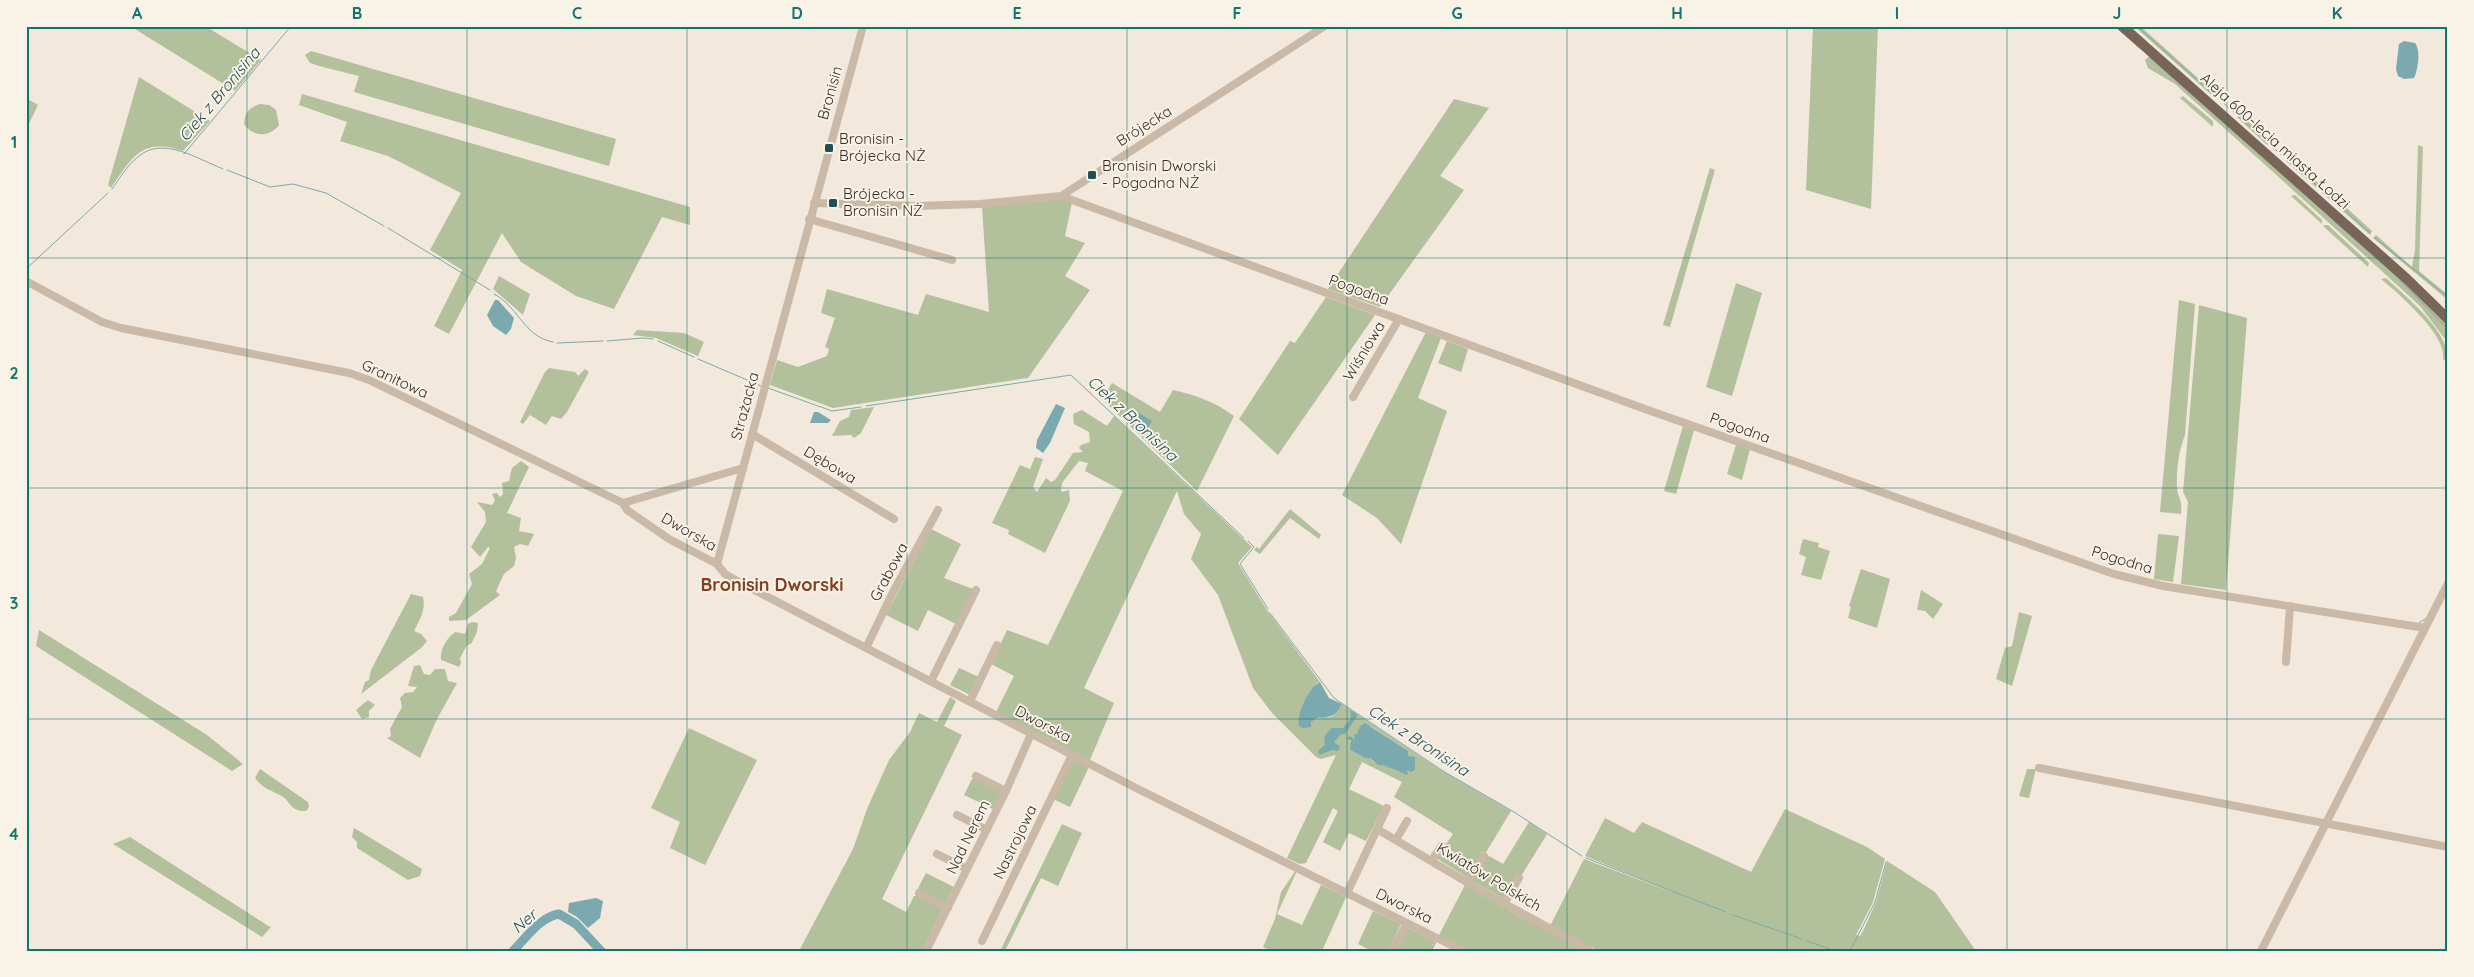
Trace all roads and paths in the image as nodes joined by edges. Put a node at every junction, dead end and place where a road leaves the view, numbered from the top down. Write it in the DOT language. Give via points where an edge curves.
graph roads {
  1 [pos="863,26"];
  2 [pos="1325,26"];
  3 [pos="2122,26"];
  4 [pos="1061,196"];
  5 [pos="814,203"];
  6 [pos="809,219"];
  7 [pos="800,255"];
  8 [pos="952,260"];
  9 [pos="2407,279"];
  10 [pos="26,280"];
  11 [pos="2448,310"];
  12 [pos="1399,319"];
  13 [pos="2448,319"];
  14 [pos="1353,397"];
  15 [pos="752,434"];
  16 [pos="743,468"];
  17 [pos="623,503"];
  18 [pos="938,510"];
  19 [pos="894,519"];
  20 [pos="716,564"];
  21 [pos="2448,583"];
  22 [pos="976,590"];
  23 [pos="2290,606"];
  24 [pos="2425,628"];
  25 [pos="997,645"];
  26 [pos="866,648"];
  27 [pos="2286,662"];
  28 [pos="931,681"];
  29 [pos="970,701"];
  30 [pos="1031,734"];
  31 [pos="1072,755"];
  32 [pos="2039,768"];
  33 [pos="976,776"];
  34 [pos="1006,791"];
  35 [pos="1387,808"];
  36 [pos="957,815"];
  37 [pos="1407,821"];
  38 [pos="2326,823"];
  39 [pos="1377,829"];
  40 [pos="987,830"];
  41 [pos="1397,838"];
  42 [pos="1442,845"];
  43 [pos="2448,847"];
  44 [pos="937,854"];
  45 [pos="1484,856"];
  46 [pos="1432,860"];
  47 [pos="967,869"];
  48 [pos="1519,878"];
  49 [pos="1468,882"];
  50 [pos="918,893"];
  51 [pos="1347,893"];
  52 [pos="1504,904"];
  53 [pos="948,908"];
  54 [pos="1407,923"];
  55 [pos="982,941"];
  56 [pos="1588,948"];
  57 [pos="926,951"];
  58 [pos="1392,951"];
  59 [pos="1463,951"];
  60 [pos="2261,951"];
  1 -- 5 [label="street, Bronisin"];
  2 -- 4 [label="street, Brójecka"];
  3 -- 9 [label="main road, Aleja 600-lecia miasta Łodzi"];
  4 -- 5 [label="street, Brójecka" via="916,206"];
  4 -- 12 [label="street, Pogodna"];
  5 -- 6 [label="street, Bronisin"];
  6 -- 7 [label="street, Bronisin"];
  6 -- 8 [label="street"];
  7 -- 15 [label="street, Strażacka"];
  9 -- 11 [label="main road, Aleja 600-lecia miasta Łodzi"];
  9 -- 13 [label="main road, Aleja 600-lecia miasta Łodzi"];
  10 -- 17 [label="street, Granitowa" via="102,322 122,328 349,373 368,380"];
  12 -- 14 [label="street, Wiśniowa"];
  12 -- 23 [label="street, Pogodna" via="2114,574 2163,586"];
  15 -- 16 [label="street, Strażacka"];
  15 -- 19 [label="street, Dębowa"];
  16 -- 17 [label="street"];
  16 -- 20 [label="street, Strażacka"];
  17 -- 20 [label="street, Dworska" via="627,510 668,539"];
  18 -- 26 [label="street, Grabowa" via="892,592"];
  20 -- 26 [label="street, Dworska" via="719,570 739,582"];
  21 -- 24 [label="street"];
  22 -- 28 [label="street"];
  23 -- 24 [label="street, Pogodna"];
  23 -- 27 [label="street"];
  24 -- 38 [label="street"];
  25 -- 29 [label="street"];
  26 -- 28 [label="street, Dworska"];
  28 -- 29 [label="street, Dworska"];
  29 -- 30 [label="street, Dworska"];
  30 -- 31 [label="street, Dworska"];
  30 -- 34 [label="street, Nad Nerem"];
  31 -- 51 [label="street, Dworska"];
  31 -- 55 [label="street, Nastrojowa"];
  32 -- 38 [label="street"];
  33 -- 34 [label="street"];
  34 -- 40 [label="street, Nad Nerem"];
  35 -- 39 [label="street"];
  36 -- 40 [label="street"];
  37 -- 41 [label="street"];
  38 -- 43 [label="street"];
  38 -- 60 [label="street"];
  39 -- 41 [label="street, Kwiatów Polskich"];
  39 -- 51 [label="street"];
  40 -- 47 [label="street, Nad Nerem"];
  41 -- 46 [label="street, Kwiatów Polskich"];
  42 -- 46 [label="street"];
  44 -- 47 [label="street"];
  45 -- 49 [label="street"];
  46 -- 49 [label="street, Kwiatów Polskich"];
  47 -- 53 [label="street, Nad Nerem"];
  48 -- 52 [label="street"];
  49 -- 52 [label="street, Kwiatów Polskich"];
  50 -- 53 [label="street"];
  51 -- 54 [label="street, Dworska"];
  52 -- 56 [label="street, Kwiatów Polskich"];
  53 -- 57 [label="street, Nad Nerem"];
  54 -- 58 [label="street"];
  54 -- 59 [label="street, Dworska"];
}
